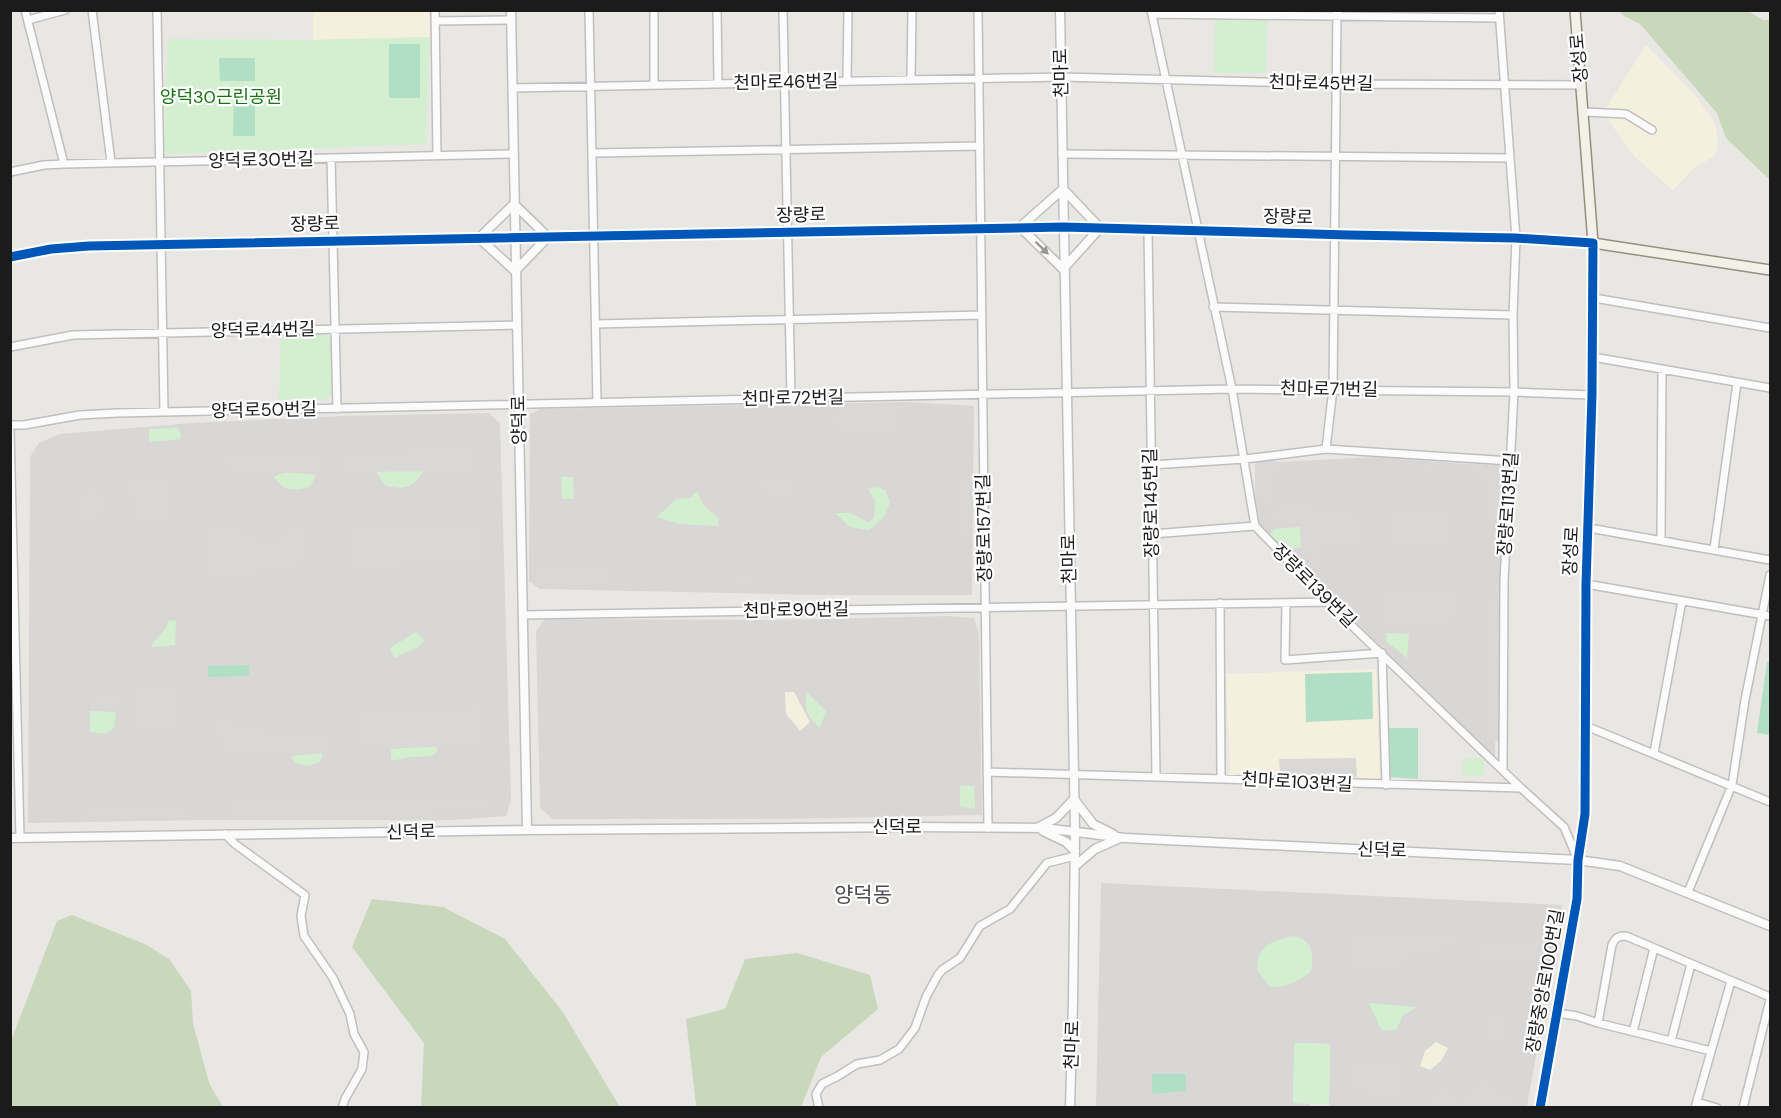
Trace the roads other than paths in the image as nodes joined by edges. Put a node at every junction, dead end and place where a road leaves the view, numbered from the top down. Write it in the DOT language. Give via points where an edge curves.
graph roads {
  1 [pos="26,10"];
  2 [pos="65,10"];
  3 [pos="92,10"];
  4 [pos="157,10"];
  5 [pos="435,10"];
  6 [pos="511,10"];
  7 [pos="589,10"];
  8 [pos="654,10"];
  9 [pos="717,10"];
  10 [pos="783,10"];
  11 [pos="848,10"];
  12 [pos="912,10"];
  13 [pos="978,10"];
  14 [pos="1060,10"];
  15 [pos="1575,10"];
  16 [pos="1151,12"];
  17 [pos="1337,14"];
  18 [pos="1499,14"];
  19 [pos="28,20"];
  20 [pos="511,20"];
  21 [pos="435,21"];
  22 [pos="1061,77"];
  23 [pos="979,78"];
  24 [pos="911,80"];
  25 [pos="1166,80"];
  26 [pos="847,81"];
  27 [pos="785,82"];
  28 [pos="718,84"];
  29 [pos="1338,84"];
  30 [pos="654,85"];
  31 [pos="1505,85"];
  32 [pos="1582,85"];
  33 [pos="591,86"];
  34 [pos="512,88"];
  35 [pos="1584,112"];
  36 [pos="1652,130"];
  37 [pos="980,146"];
  38 [pos="787,149"];
  39 [pos="592,153"];
  40 [pos="513,154"];
  41 [pos="1062,154"];
  42 [pos="438,155"];
  43 [pos="1183,156"];
  44 [pos="1337,156"];
  45 [pos="331,158"];
  46 [pos="1509,158"];
  47 [pos="111,162"];
  48 [pos="158,162"];
  49 [pos="64,164"];
  50 [pos="10,172"];
  51 [pos="1063,189"];
  52 [pos="514,204"];
  53 [pos="1020,227"];
  54 [pos="1063,227"];
  55 [pos="981,228"];
  56 [pos="1100,228"];
  57 [pos="1148,230"];
  58 [pos="788,232"];
  59 [pos="1199,232"];
  60 [pos="1336,235"];
  61 [pos="594,236"];
  62 [pos="548,237"];
  63 [pos="479,238"];
  64 [pos="515,238"];
  65 [pos="1516,238"];
  66 [pos="332,240"];
  67 [pos="1593,243"];
  68 [pos="162,244"];
  69 [pos="10,257"];
  70 [pos="1063,269"];
  71 [pos="1770,270"];
  72 [pos="515,271"];
  73 [pos="1594,298"];
  74 [pos="1213,307"];
  75 [pos="1335,311"];
  76 [pos="982,315"];
  77 [pos="1513,315"];
  78 [pos="790,320"];
  79 [pos="596,324"];
  80 [pos="517,325"];
  81 [pos="336,328"];
  82 [pos="1770,328"];
  83 [pos="164,333"];
  84 [pos="10,347"];
  85 [pos="1593,357"];
  86 [pos="1662,369"];
  87 [pos="1737,384"];
  88 [pos="1232,388"];
  89 [pos="1770,388"];
  90 [pos="1334,389"];
  91 [pos="1149,391"];
  92 [pos="1514,392"];
  93 [pos="1066,393"];
  94 [pos="983,394"];
  95 [pos="1592,395"];
  96 [pos="790,398"];
  97 [pos="597,402"];
  98 [pos="519,404"];
  99 [pos="337,409"];
  100 [pos="164,412"];
  101 [pos="10,425"];
  102 [pos="10,431"];
  103 [pos="1326,450"];
  104 [pos="1245,459"];
  105 [pos="1511,461"];
  106 [pos="1150,465"];
  107 [pos="1255,526"];
  108 [pos="1589,528"];
  109 [pos="1152,534"];
  110 [pos="1661,540"];
  111 [pos="1714,549"];
  112 [pos="1770,560"];
  113 [pos="1770,575"];
  114 [pos="1586,584"];
  115 [pos="1682,601"];
  116 [pos="1330,602"];
  117 [pos="1220,603"];
  118 [pos="1286,603"];
  119 [pos="13,604"];
  120 [pos="1153,605"];
  121 [pos="1070,606"];
  122 [pos="985,608"];
  123 [pos="522,615"];
  124 [pos="1761,615"];
  125 [pos="1770,616"];
  126 [pos="1382,653"];
  127 [pos="1587,726"];
  128 [pos="1654,753"];
  129 [pos="1503,770"];
  130 [pos="987,772"];
  131 [pos="1074,773"];
  132 [pos="1156,776"];
  133 [pos="1221,778"];
  134 [pos="10,782"];
  135 [pos="19,782"];
  136 [pos="1386,785"];
  137 [pos="1732,785"];
  138 [pos="1521,788"];
  139 [pos="1074,799"];
  140 [pos="1770,802"];
  141 [pos="988,828"];
  142 [pos="1037,828"];
  143 [pos="527,830"];
  144 [pos="1075,832"];
  145 [pos="225,834"];
  146 [pos="15,838"];
  147 [pos="1121,838"];
  148 [pos="1075,858"];
  149 [pos="1578,860"];
  150 [pos="1688,892"];
  151 [pos="1770,926"];
  152 [pos="1654,948"];
  153 [pos="1691,964"];
  154 [pos="1731,981"];
  155 [pos="1770,999"];
  156 [pos="1557,1013"];
  157 [pos="1598,1023"];
  158 [pos="1633,1032"];
  159 [pos="1671,1041"];
  160 [pos="1711,1051"];
  161 [pos="1696,1105"];
  162 [pos="342,1107"];
  163 [pos="819,1107"];
  164 [pos="1070,1107"];
  165 [pos="1540,1107"];
  166 [pos="1717,1107"];
  167 [pos="1743,1107"];
  1 -- 19 [label="street"];
  2 -- 19 [label="street"];
  3 -- 47 [label="street"];
  4 -- 48 [label="street"];
  5 -- 21 [label="street"];
  6 -- 20 [label="street, 양덕로"];
  7 -- 33 [label="street"];
  8 -- 30 [label="street"];
  9 -- 28 [label="street"];
  10 -- 27 [label="street"];
  11 -- 26 [label="street"];
  12 -- 24 [label="street"];
  13 -- 23 [label="street, 장량로157번길"];
  14 -- 22 [label="street, 천마로"];
  15 -- 32 [label="main road, 장성로"];
  16 -- 17 [label="street"];
  16 -- 25 [label="street"];
  17 -- 18 [label="street"];
  17 -- 29 [label="street"];
  18 -- 31 [label="street, 장량로113번길"];
  19 -- 49 [label="street"];
  20 -- 21 [label="street"];
  20 -- 34 [label="street, 양덕로"];
  21 -- 42 [label="street"];
  22 -- 23 [label="street, 천마로46번길"];
  22 -- 25 [label="street, 천마로45번길"];
  22 -- 41 [label="street, 천마로"];
  23 -- 24 [label="street, 천마로46번길"];
  23 -- 37 [label="street, 장량로157번길"];
  24 -- 26 [label="street, 천마로46번길"];
  25 -- 29 [label="street, 천마로45번길"];
  25 -- 43 [label="street"];
  26 -- 27 [label="street, 천마로46번길"];
  27 -- 28 [label="street, 천마로46번길"];
  27 -- 38 [label="street"];
  28 -- 30 [label="street, 천마로46번길"];
  29 -- 31 [label="street, 천마로45번길"];
  29 -- 44 [label="street"];
  30 -- 33 [label="street, 천마로46번길"];
  31 -- 32 [label="street, 천마로45번길"];
  31 -- 46 [label="street, 장량로113번길"];
  32 -- 35 [label="main road, 장성로"];
  33 -- 34 [label="street, 천마로46번길"];
  33 -- 39 [label="street"];
  34 -- 40 [label="street, 양덕로"];
  35 -- 36 [label="street" via="1626,114"];
  35 -- 67 [label="main road, 장성로"];
  37 -- 38 [label="street"];
  37 -- 55 [label="street, 장량로157번길"];
  38 -- 39 [label="street"];
  38 -- 58 [label="street"];
  39 -- 61 [label="street"];
  40 -- 42 [label="street, 양덕로30번길"];
  40 -- 52 [label="street, 양덕로"];
  41 -- 43 [label="street"];
  41 -- 51 [label="street, 천마로"];
  42 -- 45 [label="street, 양덕로30번길"];
  43 -- 44 [label="street"];
  43 -- 59 [label="street"];
  44 -- 46 [label="street"];
  44 -- 60 [label="street"];
  45 -- 48 [label="street, 양덕로30번길"];
  45 -- 66 [label="street"];
  46 -- 65 [label="street, 장량로113번길"];
  47 -- 48 [label="street, 양덕로30번길"];
  47 -- 49 [label="street, 양덕로30번길"];
  48 -- 68 [label="street"];
  49 -- 50 [label="street, 양덕로30번길"];
  51 -- 53 [label="street"];
  51 -- 54 [label="street, 천마로"];
  51 -- 56 [label="street"];
  52 -- 62 [label="street"];
  52 -- 63 [label="street"];
  52 -- 64 [label="street, 양덕로"];
  53 -- 54 [label="street, 장량로"];
  53 -- 55 [label="street, 장량로"];
  53 -- 70 [label="street, one-way"];
  54 -- 56 [label="street, 장량로"];
  54 -- 70 [label="street, 천마로"];
  55 -- 58 [label="street, 장량로"];
  55 -- 76 [label="street, 장량로157번길"];
  56 -- 57 [label="street, 장량로"];
  56 -- 70 [label="street"];
  57 -- 59 [label="street, 장량로"];
  57 -- 91 [label="street, 장량로145번길"];
  58 -- 61 [label="street, 장량로"];
  58 -- 78 [label="street"];
  59 -- 60 [label="street, 장량로"];
  59 -- 74 [label="street"];
  60 -- 65 [label="street, 장량로"];
  60 -- 75 [label="street"];
  61 -- 62 [label="street, 장량로"];
  61 -- 79 [label="street"];
  62 -- 64 [label="street, 장량로"];
  62 -- 72 [label="street"];
  63 -- 64 [label="street, 장량로"];
  63 -- 66 [label="street, 장량로"];
  63 -- 72 [label="street"];
  64 -- 72 [label="street, 양덕로"];
  65 -- 67 [label="street, 장량로"];
  65 -- 77 [label="street, 장량로113번길"];
  66 -- 68 [label="street, 장량로"];
  66 -- 81 [label="street"];
  67 -- 71 [label="main road, 장량로"];
  67 -- 73 [label="street, 장성로"];
  68 -- 69 [label="street, 장량로" via="69,247"];
  68 -- 83 [label="street"];
  70 -- 93 [label="street, 천마로"];
  72 -- 80 [label="street, 양덕로"];
  73 -- 82 [label="street"];
  73 -- 85 [label="street, 장성로"];
  74 -- 75 [label="street"];
  74 -- 88 [label="street"];
  75 -- 77 [label="street"];
  75 -- 90 [label="street"];
  76 -- 78 [label="street"];
  76 -- 94 [label="street, 장량로157번길"];
  77 -- 92 [label="street, 장량로113번길"];
  78 -- 79 [label="street"];
  78 -- 96 [label="street"];
  79 -- 97 [label="street"];
  80 -- 81 [label="street, 양덕로44번길"];
  80 -- 98 [label="street, 양덕로"];
  81 -- 83 [label="street, 양덕로44번길"];
  81 -- 99 [label="street"];
  83 -- 84 [label="street, 양덕로44번길" via="73,335"];
  83 -- 100 [label="street"];
  85 -- 86 [label="street"];
  85 -- 95 [label="street, 장성로"];
  86 -- 87 [label="street"];
  86 -- 110 [label="street"];
  87 -- 89 [label="street"];
  87 -- 111 [label="street"];
  88 -- 90 [label="street, 천마로71번길"];
  88 -- 91 [label="street, 천마로71번길"];
  88 -- 104 [label="street"];
  90 -- 92 [label="street, 천마로71번길"];
  90 -- 103 [label="street"];
  91 -- 93 [label="street, 천마로71번길"];
  91 -- 106 [label="street, 장량로145번길"];
  92 -- 95 [label="street, 천마로71번길"];
  92 -- 105 [label="street, 장량로113번길"];
  93 -- 94 [label="street, 천마로72번길"];
  93 -- 121 [label="street, 천마로"];
  94 -- 96 [label="street, 천마로72번길"];
  94 -- 122 [label="street, 장량로157번길"];
  95 -- 108 [label="street, 장성로"];
  96 -- 97 [label="street, 천마로72번길"];
  97 -- 98 [label="street, 천마로72번길"];
  98 -- 99 [label="street, 양덕로50번길"];
  98 -- 123 [label="street, 양덕로"];
  99 -- 100 [label="street, 양덕로50번길"];
  100 -- 101 [label="street, 양덕로50번길" via="87,414"];
  102 -- 119 [label="street"];
  103 -- 104 [label="street"];
  103 -- 105 [label="street"];
  104 -- 106 [label="street"];
  104 -- 107 [label="street"];
  105 -- 129 [label="street, 장량로113번길" via="1504,581"];
  106 -- 109 [label="street, 장량로145번길"];
  107 -- 109 [label="street"];
  107 -- 116 [label="street, 장량로139번길"];
  108 -- 110 [label="street"];
  108 -- 114 [label="street, 장성로"];
  109 -- 120 [label="street, 장량로145번길"];
  110 -- 111 [label="street"];
  111 -- 112 [label="street"];
  113 -- 124 [label="street"];
  114 -- 115 [label="street"];
  114 -- 127 [label="street, 장성로"];
  115 -- 124 [label="street"];
  115 -- 128 [label="street"];
  116 -- 118 [label="street, 천마로90번길"];
  116 -- 126 [label="street, 장량로139번길"];
  117 -- 118 [label="street, 천마로90번길"];
  117 -- 120 [label="street, 천마로90번길"];
  117 -- 133 [label="street"];
  118 -- 126 [label="street" via="1285,660"];
  119 -- 135 [label="street"];
  120 -- 121 [label="street, 천마로90번길"];
  120 -- 132 [label="street, 장량로145번길"];
  121 -- 122 [label="street, 천마로90번길"];
  121 -- 131 [label="street, 천마로"];
  122 -- 123 [label="street, 천마로90번길"];
  122 -- 130 [label="street, 장량로157번길"];
  123 -- 143 [label="street, 양덕로"];
  124 -- 125 [label="street"];
  124 -- 137 [label="street"];
  126 -- 129 [label="street, 장량로139번길"];
  126 -- 136 [label="street"];
  127 -- 128 [label="street"];
  127 -- 149 [label="street, 장성로" via="1585,814"];
  128 -- 137 [label="street"];
  129 -- 138 [label="street, 장량로139번길"];
  130 -- 131 [label="street, 천마로103번길"];
  130 -- 141 [label="street, 장량로157번길"];
  131 -- 132 [label="street, 천마로103번길"];
  131 -- 139 [label="street, 천마로"];
  132 -- 133 [label="street, 천마로103번길"];
  133 -- 136 [label="street, 천마로103번길"];
  134 -- 135 [label="street"];
  135 -- 146 [label="street"];
  136 -- 138 [label="street, 천마로103번길"];
  137 -- 140 [label="street"];
  137 -- 150 [label="street"];
  138 -- 149 [label="street, 장량로139번길" via="1564,827"];
  139 -- 142 [label="street" via="1056,818"];
  139 -- 144 [label="street, 천마로"];
  139 -- 147 [label="street" via="1093,824"];
  141 -- 142 [label="street, 신덕로"];
  141 -- 143 [label="street, 신덕로"];
  142 -- 144 [label="street, 신덕로"];
  142 -- 148 [label="street" via="1066,842"];
  143 -- 145 [label="street, 신덕로"];
  144 -- 147 [label="street, 신덕로"];
  144 -- 148 [label="street, 천마로"];
  145 -- 146 [label="street, 신덕로"];
  145 -- 162 [label="street" via="305,895 301,916 304,936 333,978 364,1052 362,1069"];
  147 -- 148 [label="street"];
  147 -- 149 [label="street, 신덕로"];
  148 -- 163 [label="street" via="1047,863 1010,909 980,926 960,958 938,975 905,1042 886,1058 857,1064 822,1084 816,1094"];
  148 -- 164 [label="street, 천마로"];
  149 -- 150 [label="street, 신덕로" via="1620,866"];
  149 -- 156 [label="street, 장량중앙로100번길" via="1577,899"];
  150 -- 151 [label="street, 신덕로"];
  152 -- 153 [label="street"];
  152 -- 157 [label="street" via="1626,936 1614,939"];
  152 -- 158 [label="street"];
  153 -- 154 [label="street"];
  153 -- 159 [label="street"];
  154 -- 155 [label="street"];
  154 -- 160 [label="street"];
  155 -- 167 [label="street"];
  156 -- 157 [label="street"];
  156 -- 165 [label="street, 장량중앙로100번길"];
  157 -- 158 [label="street"];
  158 -- 159 [label="street"];
  159 -- 160 [label="street"];
  160 -- 161 [label="street"];
  161 -- 166 [label="street"];
}
